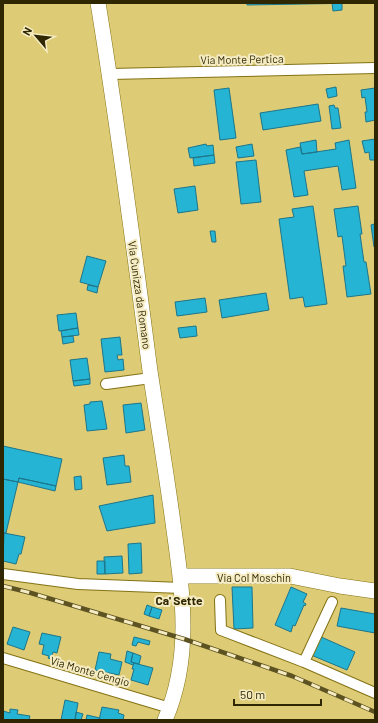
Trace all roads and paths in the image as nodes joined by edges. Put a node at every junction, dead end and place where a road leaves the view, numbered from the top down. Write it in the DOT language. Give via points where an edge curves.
graph roads {
  1 [pos="98,3"];
  2 [pos="375,68"];
  3 [pos="110,74"];
  4 [pos="151,378"];
  5 [pos="106,384"];
  6 [pos="3,574"];
  7 [pos="181,582"];
  8 [pos="375,591"];
  9 [pos="220,600"];
  10 [pos="332,602"];
  11 [pos="3,658"];
  12 [pos="304,662"];
  13 [pos="375,693"];
  14 [pos="167,714"];
  1 -- 3 [label="main road, Via Cunizza da Romano"];
  2 -- 3 [label="street, Via Monte Pertica"];
  3 -- 4 [label="main road, Via Cunizza da Romano"];
  4 -- 5 [label="street"];
  4 -- 7 [label="main road, Via Cunizza da Romano" via="167,473"];
  6 -- 7 [label="street" via="78,584"];
  7 -- 8 [label="main road, Via Col Moschin" via="290,576"];
  7 -- 14 [label="main road, Via Cunizza da Romano" via="184,639 177,684"];
  9 -- 12 [label="street" via="221,630"];
  10 -- 12 [label="street"];
  11 -- 14 [label="street, Via Monte Cengio"];
  12 -- 13 [label="street"];
}
